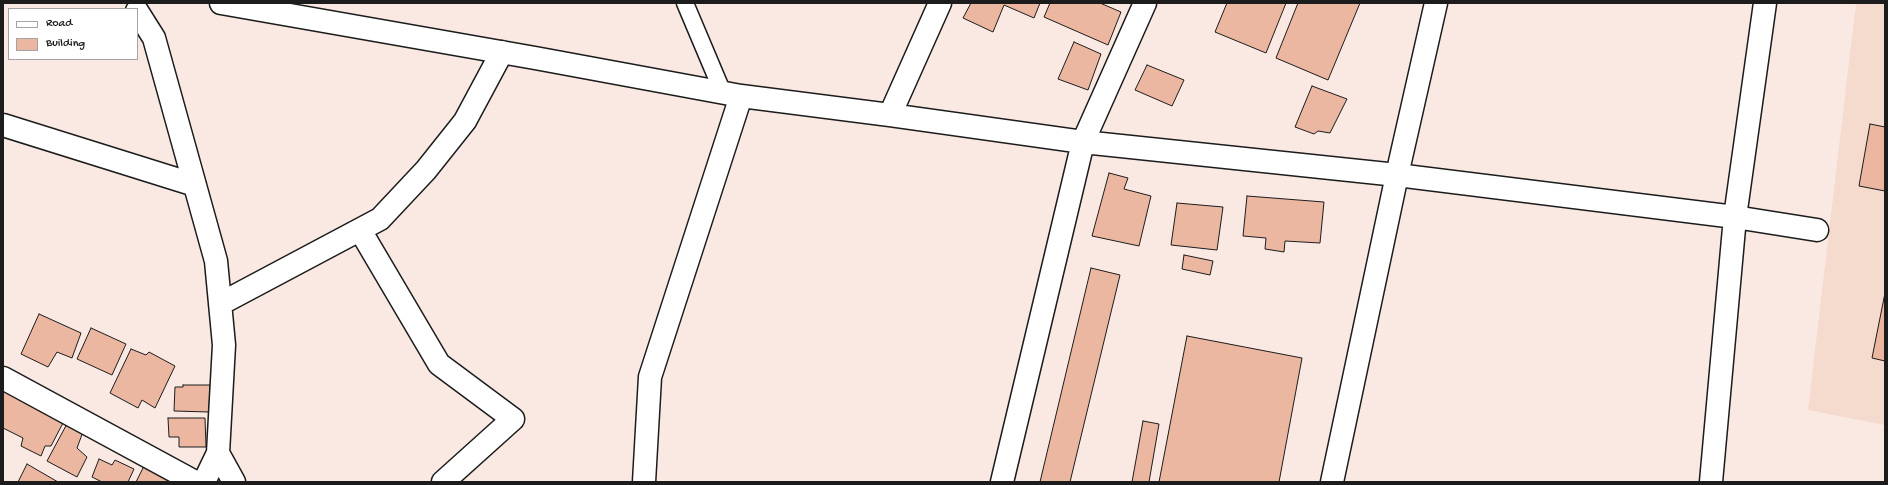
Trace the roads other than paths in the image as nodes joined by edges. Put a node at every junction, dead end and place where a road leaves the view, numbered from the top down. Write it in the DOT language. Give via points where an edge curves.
graph roads {
  1 [pos="221,3"];
  2 [pos="685,3"];
  3 [pos="940,3"];
  4 [pos="1144,3"];
  5 [pos="1436,3"];
  6 [pos="1765,3"];
  7 [pos="138,13"];
  8 [pos="502,52"];
  9 [pos="732,95"];
  10 [pos="890,115"];
  11 [pos="3,125"];
  12 [pos="1084,142"];
  13 [pos="1397,175"];
  14 [pos="195,185"];
  15 [pos="1735,217"];
  16 [pos="360,230"];
  17 [pos="1817,230"];
  18 [pos="220,304"];
  19 [pos="3,378"];
  20 [pos="218,453"];
  21 [pos="195,482"];
  22 [pos="204,482"];
  23 [pos="234,482"];
  24 [pos="443,482"];
  25 [pos="644,482"];
  26 [pos="1002,482"];
  27 [pos="1332,482"];
  28 [pos="1711,482"];
  1 -- 8 [label="street"];
  2 -- 9 [label="lane"];
  3 -- 10 [label="street"];
  4 -- 12 [label="street"];
  5 -- 13 [label="street"];
  6 -- 15 [label="street"];
  7 -- 14 [label="street" via="154,38"];
  8 -- 9 [label="street"];
  8 -- 16 [label="street" via="465,121 426,170 380,219"];
  9 -- 10 [label="street"];
  9 -- 25 [label="street" via="650,377"];
  10 -- 12 [label="street"];
  11 -- 14 [label="street"];
  12 -- 13 [label="street"];
  12 -- 26 [label="street"];
  13 -- 15 [label="street"];
  13 -- 27 [label="street"];
  14 -- 18 [label="street" via="216,261"];
  15 -- 17 [label="street"];
  15 -- 28 [label="street"];
  16 -- 18 [label="street"];
  16 -- 24 [label="street" via="439,364 513,419"];
  18 -- 20 [label="street" via="224,345"];
  19 -- 21 [label="street"];
  20 -- 22 [label="street"];
  20 -- 23 [label="street"];
}
